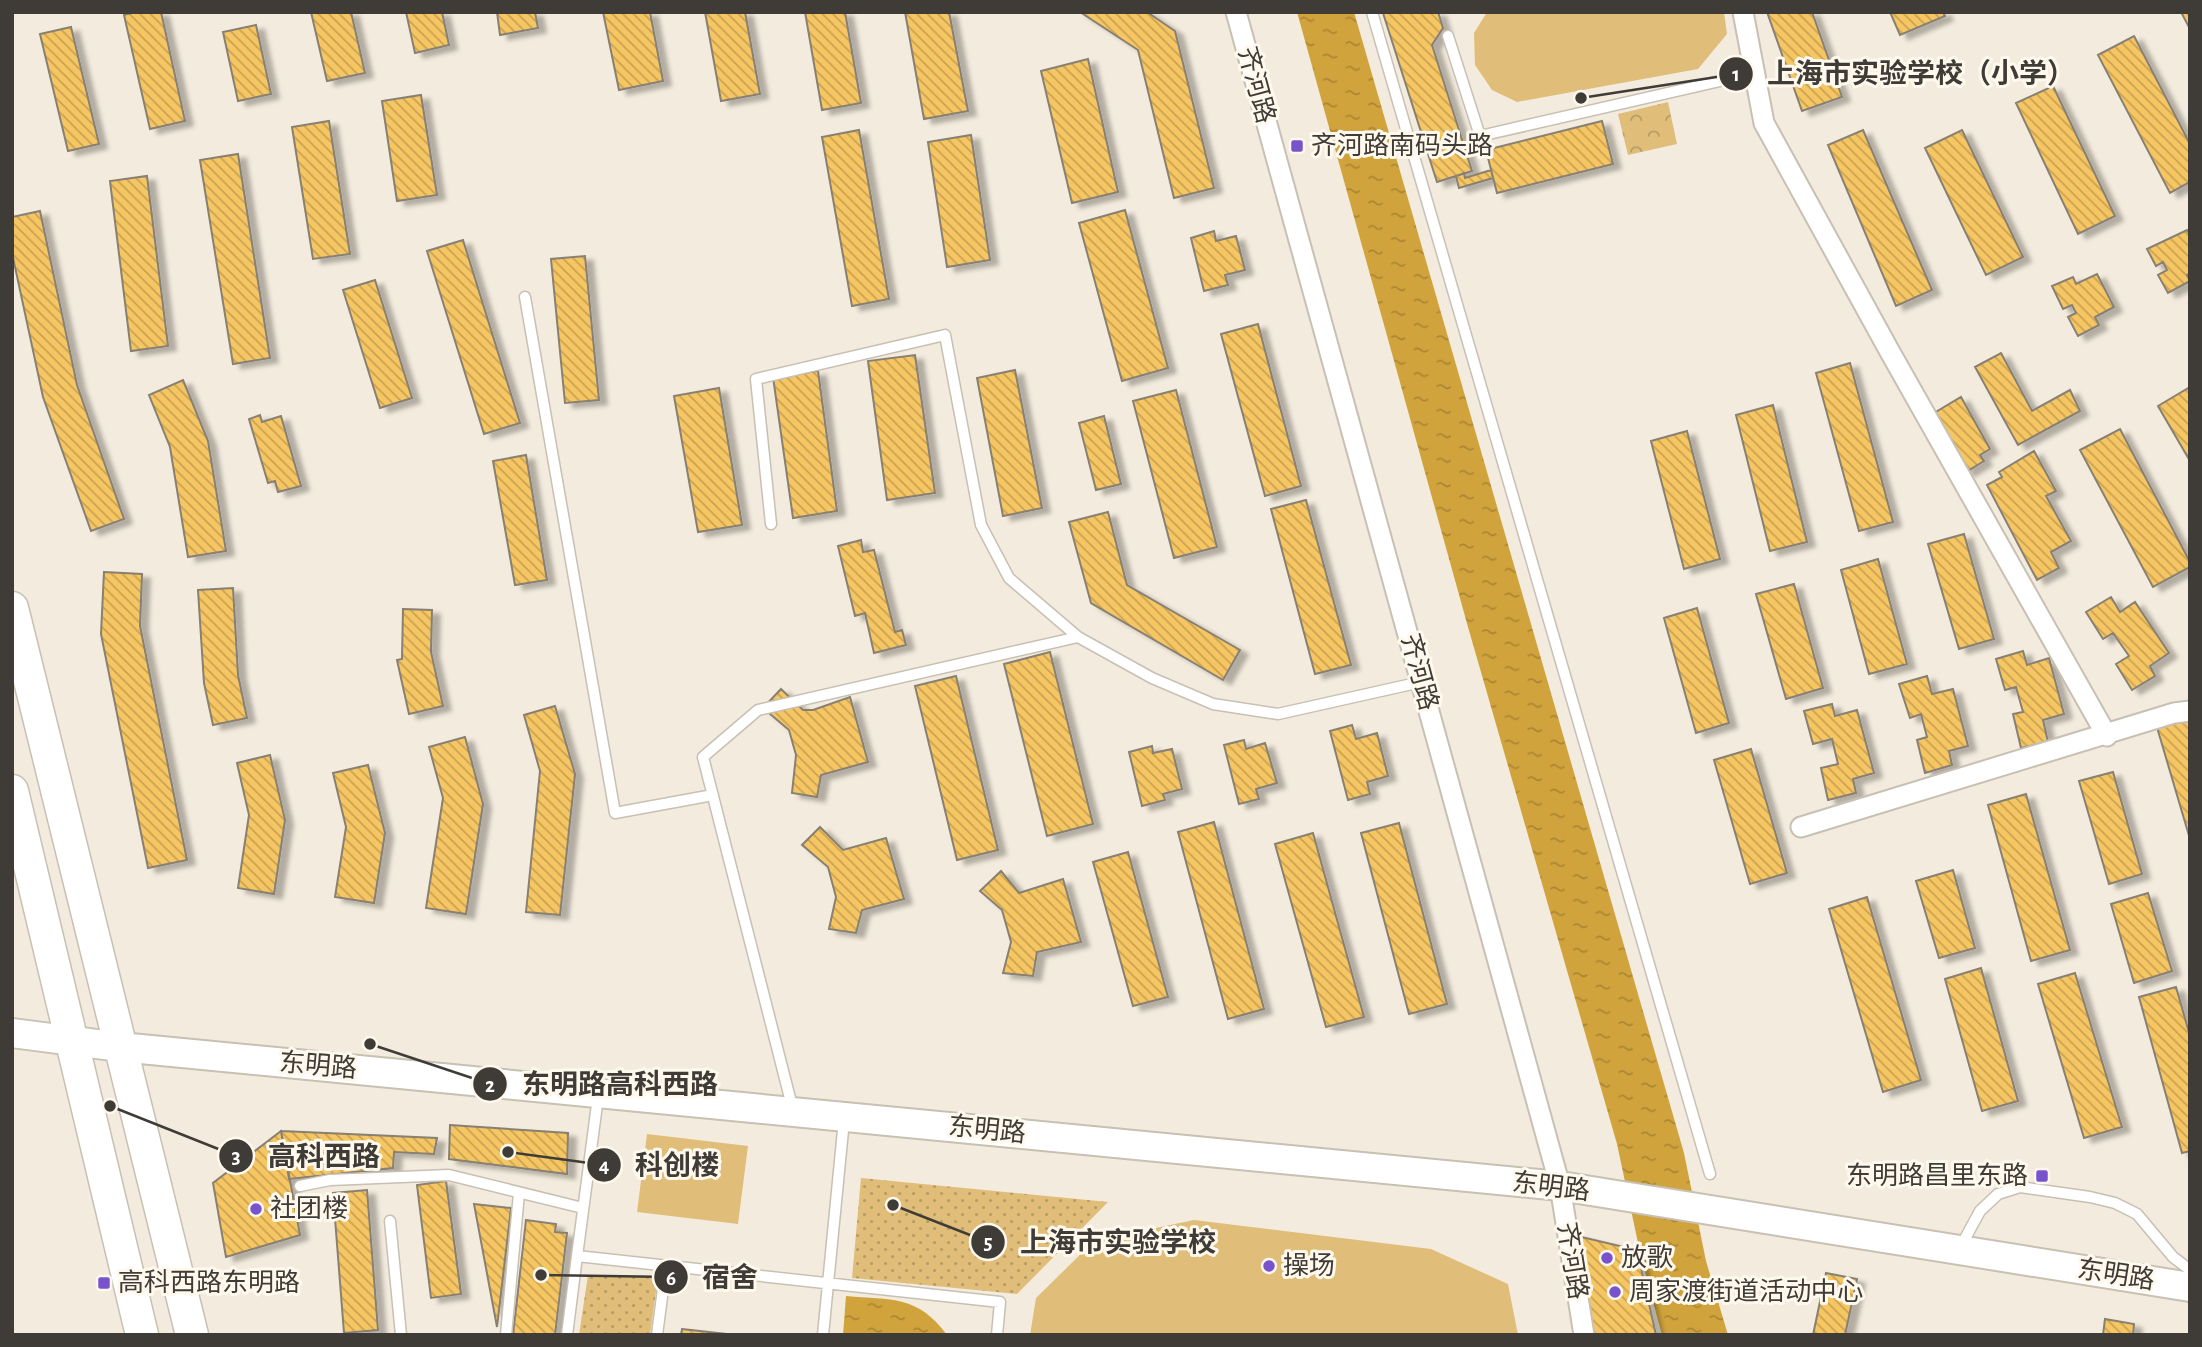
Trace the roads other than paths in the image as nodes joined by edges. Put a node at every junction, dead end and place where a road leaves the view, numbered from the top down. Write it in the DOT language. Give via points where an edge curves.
graph roads {
  1 [pos="1236,12"];
  2 [pos="1372,12"];
  3 [pos="1743,12"];
  4 [pos="1447,36"];
  5 [pos="1755,73"];
  6 [pos="525,297"];
  7 [pos="771,524"];
  8 [pos="12,608"];
  9 [pos="1078,637"];
  10 [pos="1422,682"];
  11 [pos="2190,711"];
  12 [pos="2107,736"];
  13 [pos="12,791"];
  14 [pos="713,794"];
  15 [pos="1801,827"];
  16 [pos="12,1033"];
  17 [pos="71,1041"];
  18 [pos="120,1047"];
  19 [pos="599,1093"];
  20 [pos="793,1111"];
  21 [pos="844,1116"];
  22 [pos="1710,1174"];
  23 [pos="300,1186"];
  24 [pos="1560,1186"];
  25 [pos="519,1193"];
  26 [pos="583,1208"];
  27 [pos="390,1221"];
  28 [pos="1959,1250"];
  29 [pos="577,1256"];
  30 [pos="666,1266"];
  31 [pos="2190,1270"];
  32 [pos="828,1283"];
  33 [pos="2190,1287"];
  34 [pos="142,1335"];
  35 [pos="192,1335"];
  36 [pos="401,1335"];
  37 [pos="506,1335"];
  38 [pos="567,1335"];
  39 [pos="657,1335"];
  40 [pos="823,1335"];
  41 [pos="997,1335"];
  42 [pos="1584,1335"];
  1 -- 10 [label="street, 齐河路"];
  2 -- 22 [label="lane"];
  3 -- 5 [label="street"];
  4 -- 5 [label="lane" via="1480,136"];
  5 -- 12 [label="street" via="1764,123"];
  6 -- 14 [label="lane" via="615,813"];
  7 -- 9 [label="lane" via="756,379 945,335 981,525 1009,578"];
  8 -- 18 [label="main road"];
  9 -- 10 [label="lane" via="1152,678 1213,704 1278,713"];
  9 -- 14 [label="lane" via="758,710 703,757"];
  10 -- 24 [label="street, 齐河路"];
  11 -- 12 [label="street"];
  12 -- 15 [label="street"];
  13 -- 17 [label="main road"];
  14 -- 20 [label="lane"];
  16 -- 17 [label="main road, 东明路"];
  17 -- 18 [label="main road, 东明路"];
  17 -- 34 [label="main road"];
  18 -- 19 [label="main road, 东明路"];
  18 -- 35 [label="main road"];
  19 -- 20 [label="main road, 东明路"];
  19 -- 26 [label="lane"];
  20 -- 21 [label="main road, 东明路"];
  21 -- 24 [label="main road, 东明路"];
  21 -- 32 [label="lane"];
  23 -- 25 [label="lane" via="331,1180 449,1175"];
  24 -- 28 [label="main road, 东明路"];
  24 -- 42 [label="street, 齐河路"];
  25 -- 26 [label="lane"];
  25 -- 37 [label="lane"];
  26 -- 29 [label="lane"];
  27 -- 36 [label="lane"];
  28 -- 31 [label="lane, 东明路" via="1980,1211 1998,1194 2020,1187 2115,1203 2137,1214"];
  28 -- 33 [label="main road, 东明路"];
  29 -- 30 [label="lane"];
  29 -- 38 [label="lane"];
  30 -- 32 [label="lane"];
  30 -- 39 [label="lane"];
  32 -- 40 [label="lane"];
  32 -- 41 [label="lane" via="1000,1302"];
}
